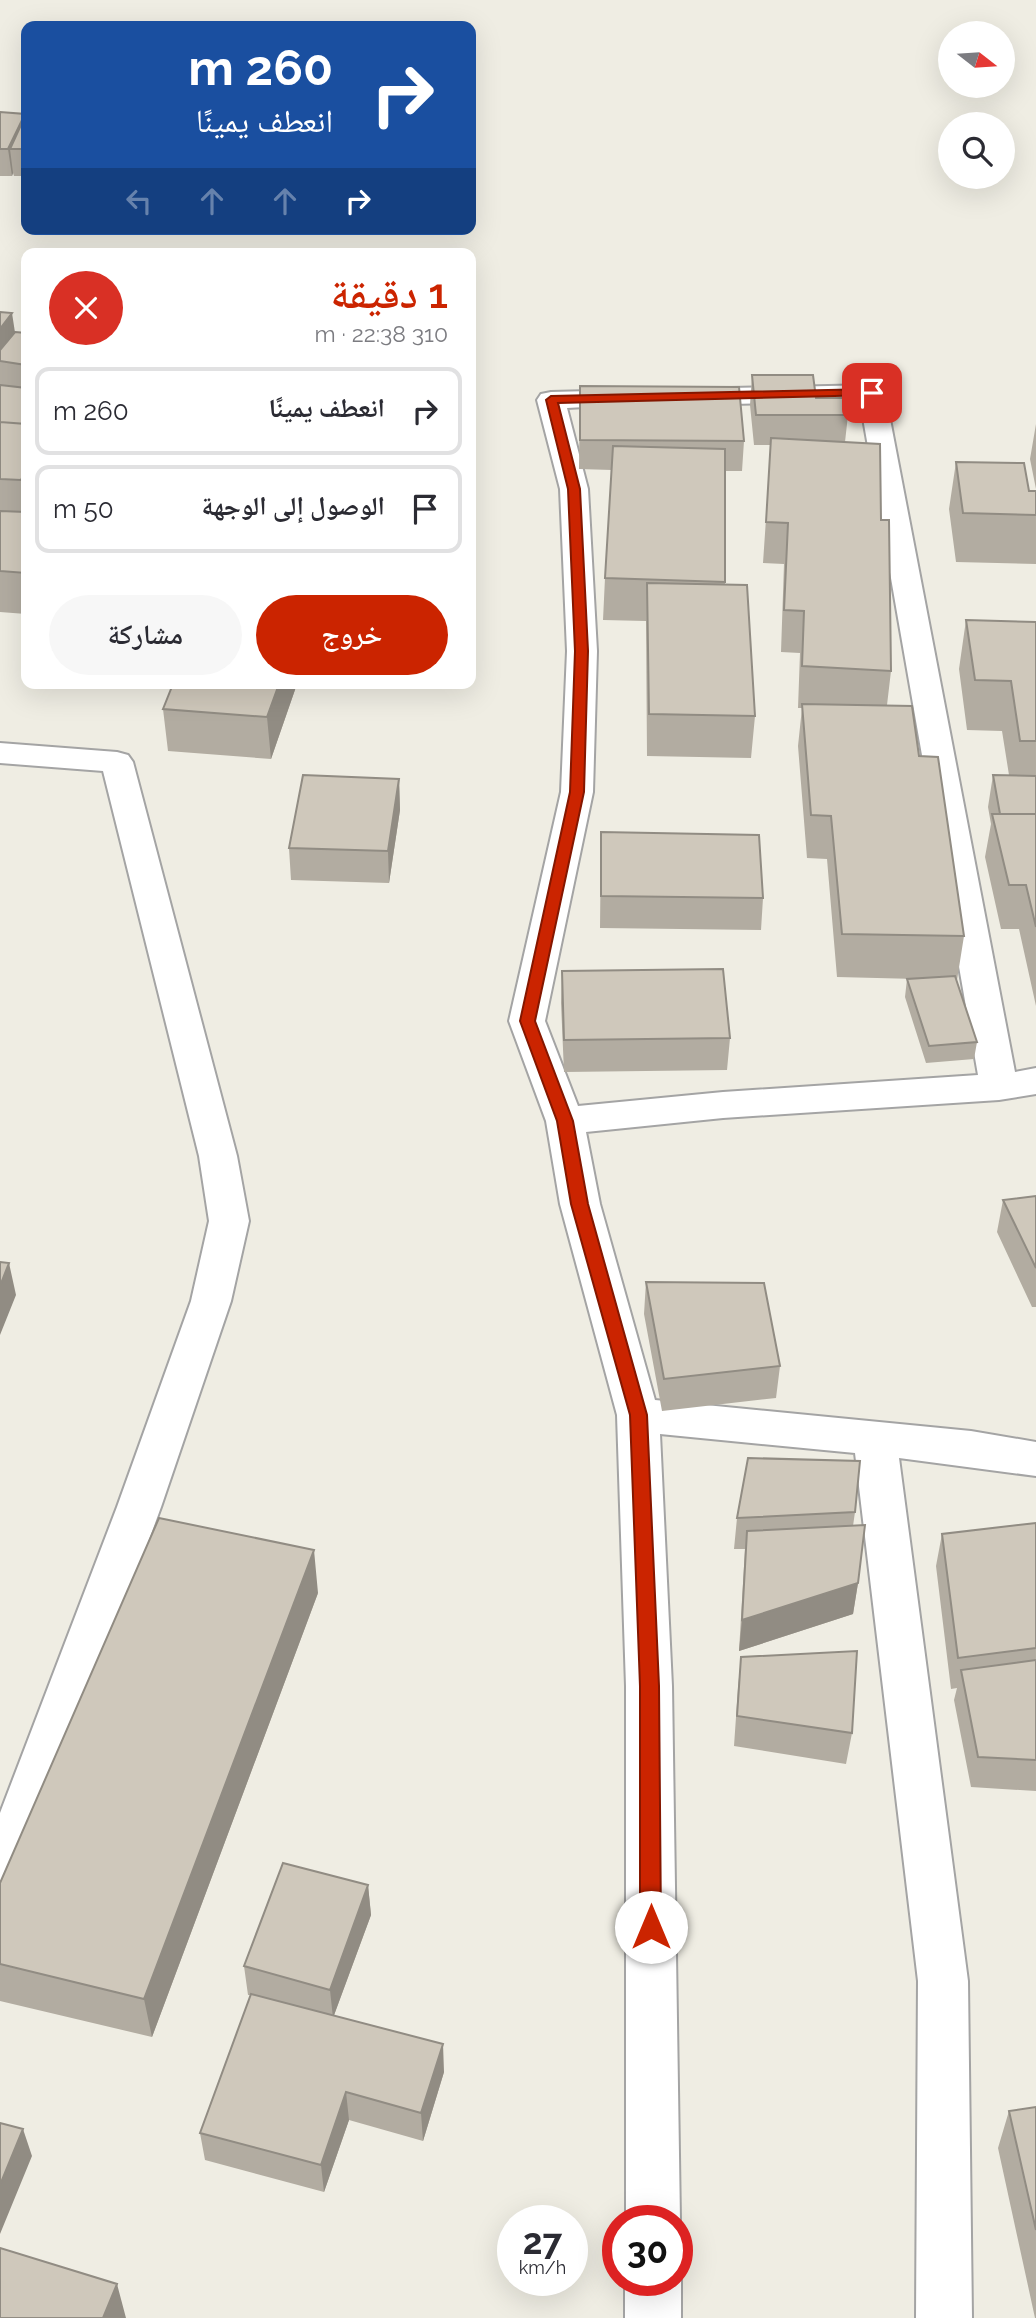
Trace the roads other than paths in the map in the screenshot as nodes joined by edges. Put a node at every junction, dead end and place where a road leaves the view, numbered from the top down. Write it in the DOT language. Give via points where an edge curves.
graph roads {
  1 [pos="0,753"];
  2 [pos="1018,1084"];
  3 [pos="565,1121"];
  4 [pos="638,1415"];
  5 [pos="875,1439"];
  6 [pos="1036,1459"];
  7 [pos="0,1877"];
  8 [pos="653,2205"];
  9 [pos="653,2296"];
  10 [pos="653,2318"];
  11 [pos="944,2318"];
  1 -- 7 [label="street" via="117,762 218,1156 229,1221 211,1301 144,1494"];
  2 -- 3 [label="street"];
  2 -- 3 [label="street" via="872,393 551,400 574,489 582,651 577,779 527,1021"];
  3 -- 4 [label="street" via="580,1204"];
  4 -- 5 [label="street"];
  4 -- 8 [label="street" via="649,1686"];
  5 -- 6 [label="street"];
  5 -- 11 [label="street" via="943,1981"];
  9 -- 10 [label="street"];
}
